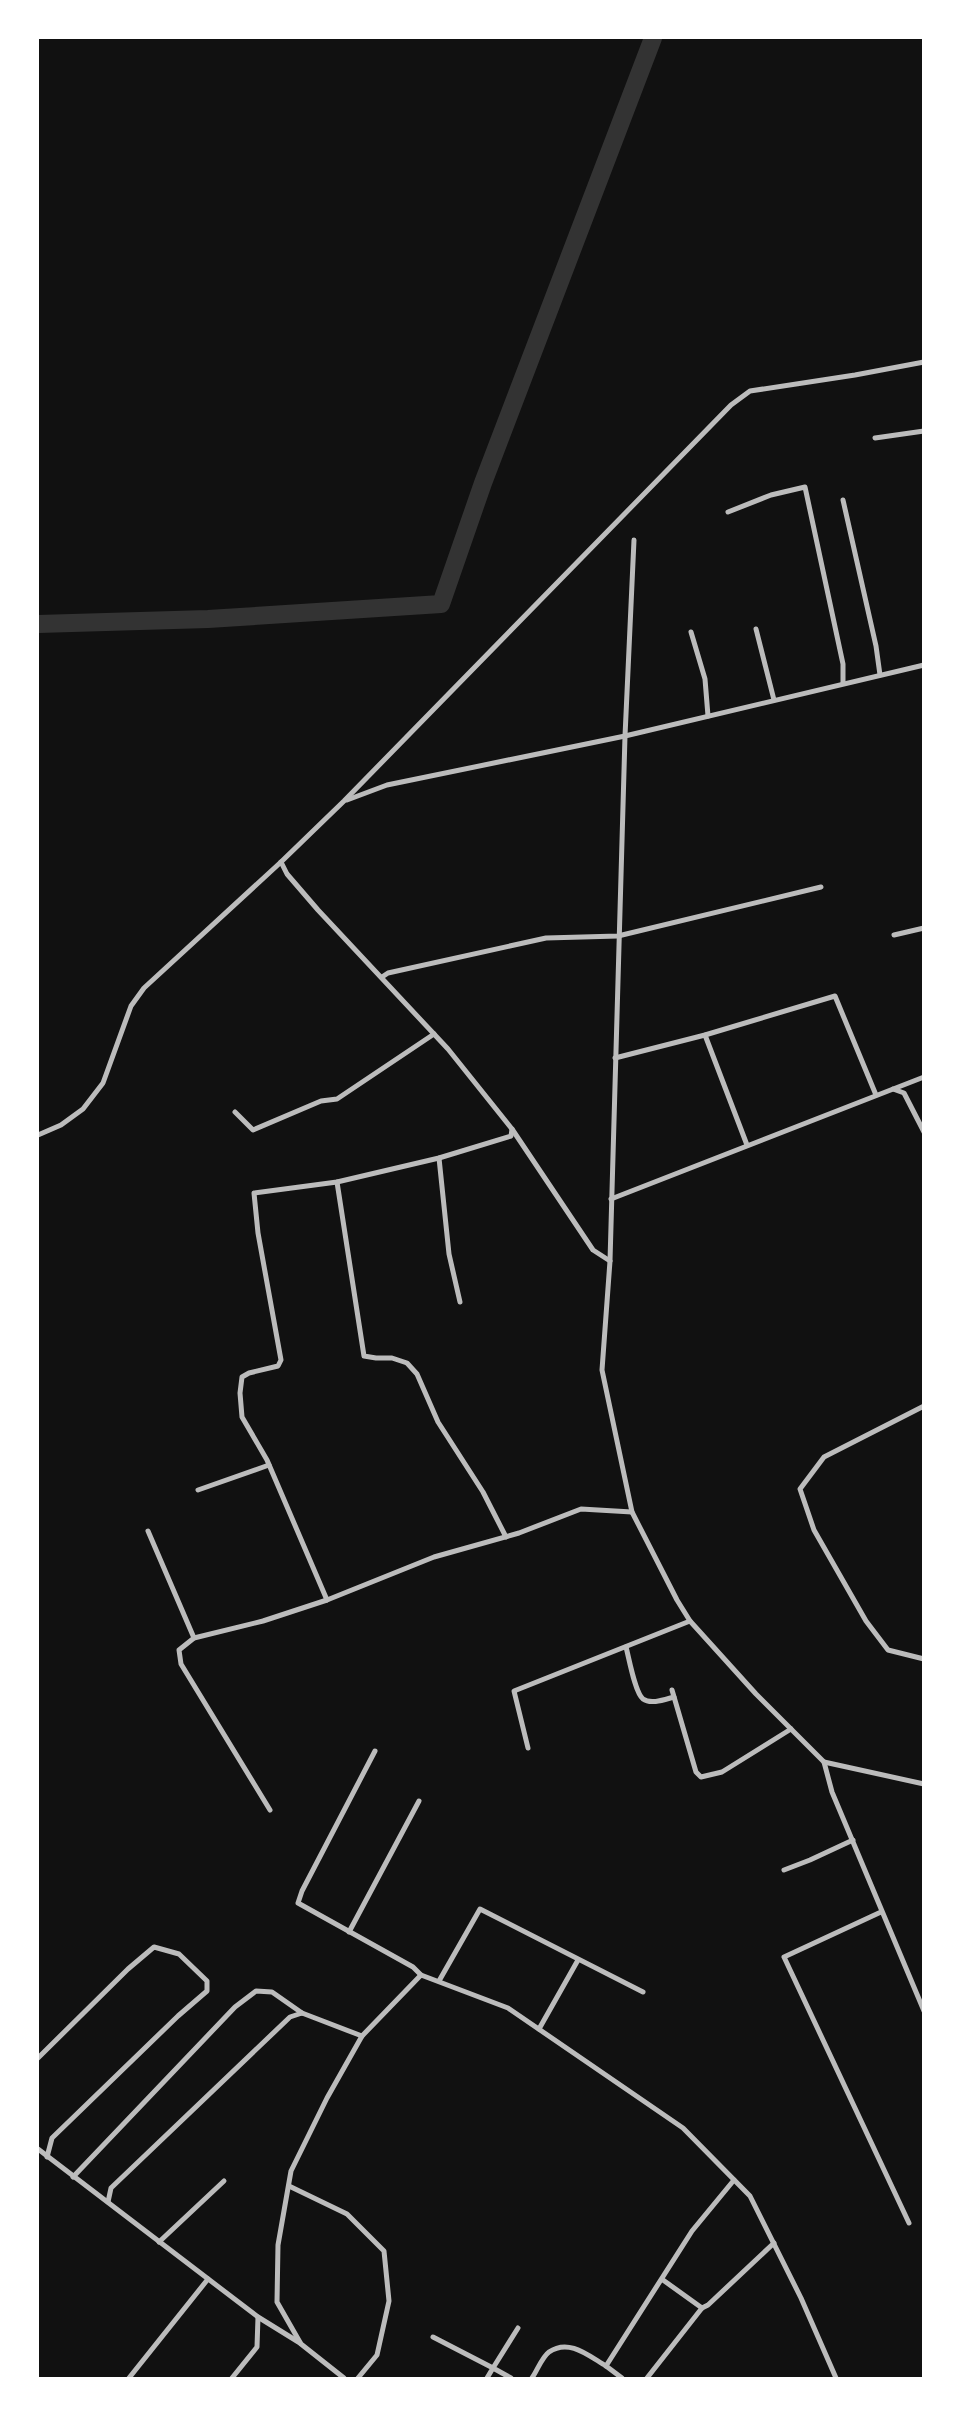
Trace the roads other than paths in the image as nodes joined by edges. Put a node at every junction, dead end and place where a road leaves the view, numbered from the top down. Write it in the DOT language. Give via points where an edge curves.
graph roads {
  1 [pos="924,362"];
  2 [pos="924,431"];
  3 [pos="874,438"];
  4 [pos="843,500"];
  5 [pos="728,512"];
  6 [pos="634,540"];
  7 [pos="756,629"];
  8 [pos="691,632"];
  9 [pos="924,665"];
  10 [pos="880,675"];
  11 [pos="843,683"];
  12 [pos="774,700"];
  13 [pos="708,716"];
  14 [pos="624,736"];
  15 [pos="344,801"];
  16 [pos="282,862"];
  17 [pos="821,887"];
  18 [pos="924,928"];
  19 [pos="894,935"];
  20 [pos="618,936"];
  21 [pos="382,977"];
  22 [pos="434,1034"];
  23 [pos="705,1035"];
  24 [pos="615,1058"];
  25 [pos="924,1077"];
  26 [pos="893,1088"];
  27 [pos="876,1095"];
  28 [pos="235,1112"];
  29 [pos="512,1129"];
  30 [pos="924,1132"];
  31 [pos="38,1135"];
  32 [pos="747,1144"];
  33 [pos="439,1158"];
  34 [pos="337,1182"];
  35 [pos="611,1199"];
  36 [pos="610,1261"];
  37 [pos="460,1302"];
  38 [pos="924,1406"];
  39 [pos="269,1465"];
  40 [pos="198,1490"];
  41 [pos="632,1512"];
  42 [pos="148,1531"];
  43 [pos="506,1537"];
  44 [pos="327,1600"];
  45 [pos="690,1621"];
  46 [pos="194,1638"];
  47 [pos="626,1647"];
  48 [pos="924,1659"];
  49 [pos="672,1690"];
  50 [pos="674,1697"];
  51 [pos="791,1729"];
  52 [pos="528,1748"];
  53 [pos="375,1751"];
  54 [pos="824,1762"];
  55 [pos="924,1784"];
  56 [pos="419,1800"];
  57 [pos="270,1810"];
  58 [pos="853,1840"];
  59 [pos="784,1870"];
  60 [pos="881,1912"];
  61 [pos="349,1932"];
  62 [pos="578,1960"];
  63 [pos="421,1975"];
  64 [pos="439,1981"];
  65 [pos="643,1992"];
  66 [pos="924,2011"];
  67 [pos="302,2013"];
  68 [pos="539,2029"];
  69 [pos="362,2036"];
  70 [pos="38,2058"];
  71 [pos="38,2149"];
  72 [pos="47,2157"];
  73 [pos="74,2177"];
  74 [pos="734,2180"];
  75 [pos="224,2181"];
  76 [pos="289,2186"];
  77 [pos="108,2202"];
  78 [pos="909,2223"];
  79 [pos="159,2242"];
  80 [pos="774,2243"];
  81 [pos="208,2279"];
  82 [pos="663,2280"];
  83 [pos="702,2308"];
  84 [pos="258,2318"];
  85 [pos="518,2328"];
  86 [pos="434,2337"];
  87 [pos="301,2344"];
  88 [pos="606,2366"];
  89 [pos="493,2368"];
  90 [pos="336,2372"];
  91 [pos="129,2378"];
  92 [pos="232,2378"];
  93 [pos="331,2378"];
  94 [pos="344,2378"];
  95 [pos="358,2378"];
  96 [pos="487,2378"];
  97 [pos="511,2378"];
  98 [pos="532,2378"];
  99 [pos="622,2378"];
  100 [pos="647,2378"];
  101 [pos="836,2378"];
  1 -- 15 [label="street" via="750,391 731,404"];
  2 -- 3 [label="street"];
  4 -- 10 [label="street"];
  5 -- 11 [label="street" via="771,495 805,487 843,664"];
  6 -- 14 [label="street"];
  7 -- 12 [label="street"];
  8 -- 13 [label="street" via="705,679"];
  9 -- 10 [label="street"];
  10 -- 11 [label="street"];
  11 -- 12 [label="street"];
  12 -- 13 [label="street"];
  13 -- 14 [label="street"];
  14 -- 15 [label="street" via="387,785"];
  14 -- 20 [label="street"];
  15 -- 16 [label="street"];
  16 -- 21 [label="street" via="318,910"];
  16 -- 31 [label="street" via="144,988 131,1006 103,1084 83,1109 61,1126"];
  17 -- 20 [label="street"];
  18 -- 19 [label="street"];
  20 -- 21 [label="street" via="546,938 388,973"];
  20 -- 24 [label="street"];
  21 -- 22 [label="street"];
  22 -- 28 [label="street" via="337,1099 321,1101 253,1130"];
  22 -- 29 [label="street"];
  23 -- 24 [label="street"];
  23 -- 27 [label="street" via="835,996"];
  23 -- 32 [label="street"];
  24 -- 35 [label="street"];
  25 -- 26 [label="street"];
  26 -- 27 [label="street"];
  26 -- 30 [label="street" via="904,1093"];
  27 -- 32 [label="street"];
  29 -- 33 [label="street" via="511,1136"];
  29 -- 36 [label="street" via="593,1250"];
  32 -- 35 [label="street"];
  33 -- 34 [label="street"];
  33 -- 37 [label="street" via="449,1254"];
  34 -- 39 [label="street" via="254,1193 258,1234 281,1360 278,1366 242,1377 241,1412"];
  34 -- 43 [label="street" via="364,1356 392,1358 406,1363 417,1374 438,1422 483,1492"];
  35 -- 36 [label="street"];
  36 -- 41 [label="street" via="602,1370"];
  38 -- 48 [label="street" via="824,1456 800,1489 814,1530 877,1636 888,1650"];
  39 -- 40 [label="street"];
  39 -- 44 [label="street"];
  41 -- 43 [label="street" via="581,1509"];
  41 -- 45 [label="street"];
  42 -- 46 [label="street"];
  43 -- 44 [label="street" via="434,1557"];
  44 -- 46 [label="street" via="263,1621"];
  45 -- 47 [label="street"];
  45 -- 51 [label="street"];
  46 -- 57 [label="street" via="179,1650 180,1664"];
  47 -- 50 [label="street" via="639,1694 644,1700 653,1702"];
  47 -- 52 [label="street" via="514,1691"];
  49 -- 50 [label="street"];
  50 -- 51 [label="street" via="696,1772 701,1778 722,1772"];
  51 -- 54 [label="street"];
  53 -- 61 [label="street" via="298,1903"];
  54 -- 55 [label="street"];
  54 -- 58 [label="street" via="832,1792"];
  56 -- 61 [label="street"];
  58 -- 59 [label="street"];
  58 -- 60 [label="street"];
  60 -- 66 [label="street"];
  60 -- 78 [label="street" via="784,1957"];
  61 -- 63 [label="street" via="413,1967"];
  62 -- 64 [label="street" via="480,1909"];
  62 -- 65 [label="street"];
  62 -- 68 [label="street"];
  63 -- 64 [label="street"];
  63 -- 69 [label="street"];
  64 -- 68 [label="street" via="508,2008"];
  67 -- 69 [label="street"];
  67 -- 73 [label="street" via="272,1992 256,1991 235,2007"];
  67 -- 77 [label="street" via="290,2017 111,2188"];
  68 -- 74 [label="street" via="683,2128"];
  69 -- 76 [label="street" via="291,2171"];
  70 -- 72 [label="street" via="128,1969 154,1948 179,1954 207,1981 206,1992 52,2138"];
  71 -- 72 [label="street"];
  72 -- 73 [label="street"];
  73 -- 77 [label="street"];
  74 -- 80 [label="street" via="750,2196"];
  74 -- 82 [label="street" via="692,2231"];
  75 -- 79 [label="street"];
  76 -- 87 [label="street" via="278,2245 277,2302"];
  76 -- 95 [label="street" via="348,2214 384,2251 389,2301 378,2355"];
  77 -- 79 [label="street"];
  79 -- 81 [label="street"];
  80 -- 83 [label="street"];
  80 -- 101 [label="street"];
  81 -- 84 [label="street"];
  81 -- 91 [label="street"];
  82 -- 83 [label="street"];
  82 -- 88 [label="street" via="655,2287"];
  83 -- 100 [label="street"];
  84 -- 87 [label="street"];
  84 -- 92 [label="street" via="257,2346"];
  85 -- 89 [label="street"];
  86 -- 89 [label="street"];
  87 -- 90 [label="street"];
  88 -- 98 [label="street" via="574,2347 563,2346 548,2352"];
  88 -- 99 [label="street"];
  89 -- 96 [label="street"];
  89 -- 97 [label="street"];
  90 -- 93 [label="street"];
  90 -- 94 [label="street"];
}
